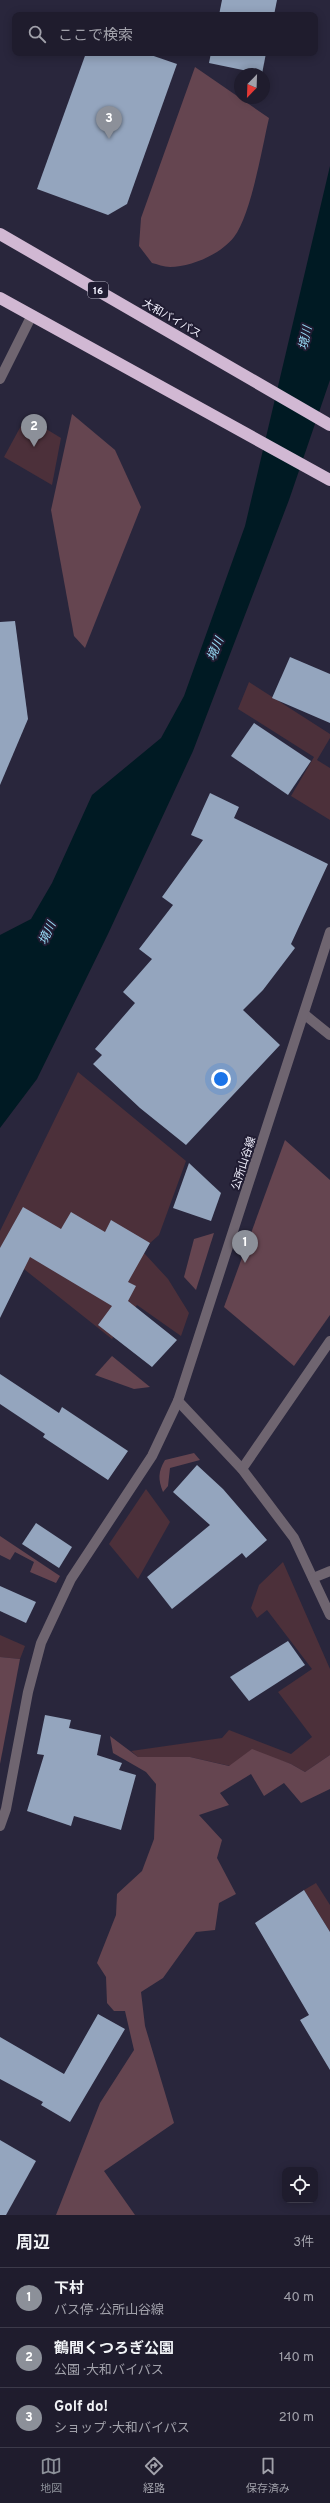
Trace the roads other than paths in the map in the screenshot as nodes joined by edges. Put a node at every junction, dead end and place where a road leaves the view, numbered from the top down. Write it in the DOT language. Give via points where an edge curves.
graph roads {
  1 [pos="0,234"];
  2 [pos="0,298"];
  3 [pos="32,315"];
  4 [pos="0,379"];
  5 [pos="330,425"];
  6 [pos="330,480"];
  7 [pos="330,932"];
  8 [pos="304,1014"];
  9 [pos="330,1035"];
  10 [pos="330,1341"];
  11 [pos="178,1401"];
  12 [pos="242,1469"];
  13 [pos="330,1571"];
  14 [pos="313,1578"];
  15 [pos="330,1615"];
  16 [pos="0,1826"];
  1 -- 5 [label="highway, 大和バイパス / 16"];
  2 -- 3 [label="highway"];
  3 -- 4 [label="street"];
  3 -- 6 [label="highway"];
  7 -- 8 [label="street, 公所山谷線"];
  8 -- 9 [label="street"];
  8 -- 11 [label="street, 公所山谷線"];
  10 -- 12 [label="street"];
  11 -- 12 [label="street"];
  11 -- 16 [label="street, 公所山谷線" via="152,1456 71,1579 41,1643 28,1692 6,1809"];
  12 -- 14 [label="street" via="294,1538"];
  13 -- 14 [label="street"];
  14 -- 15 [label="street"];
}
